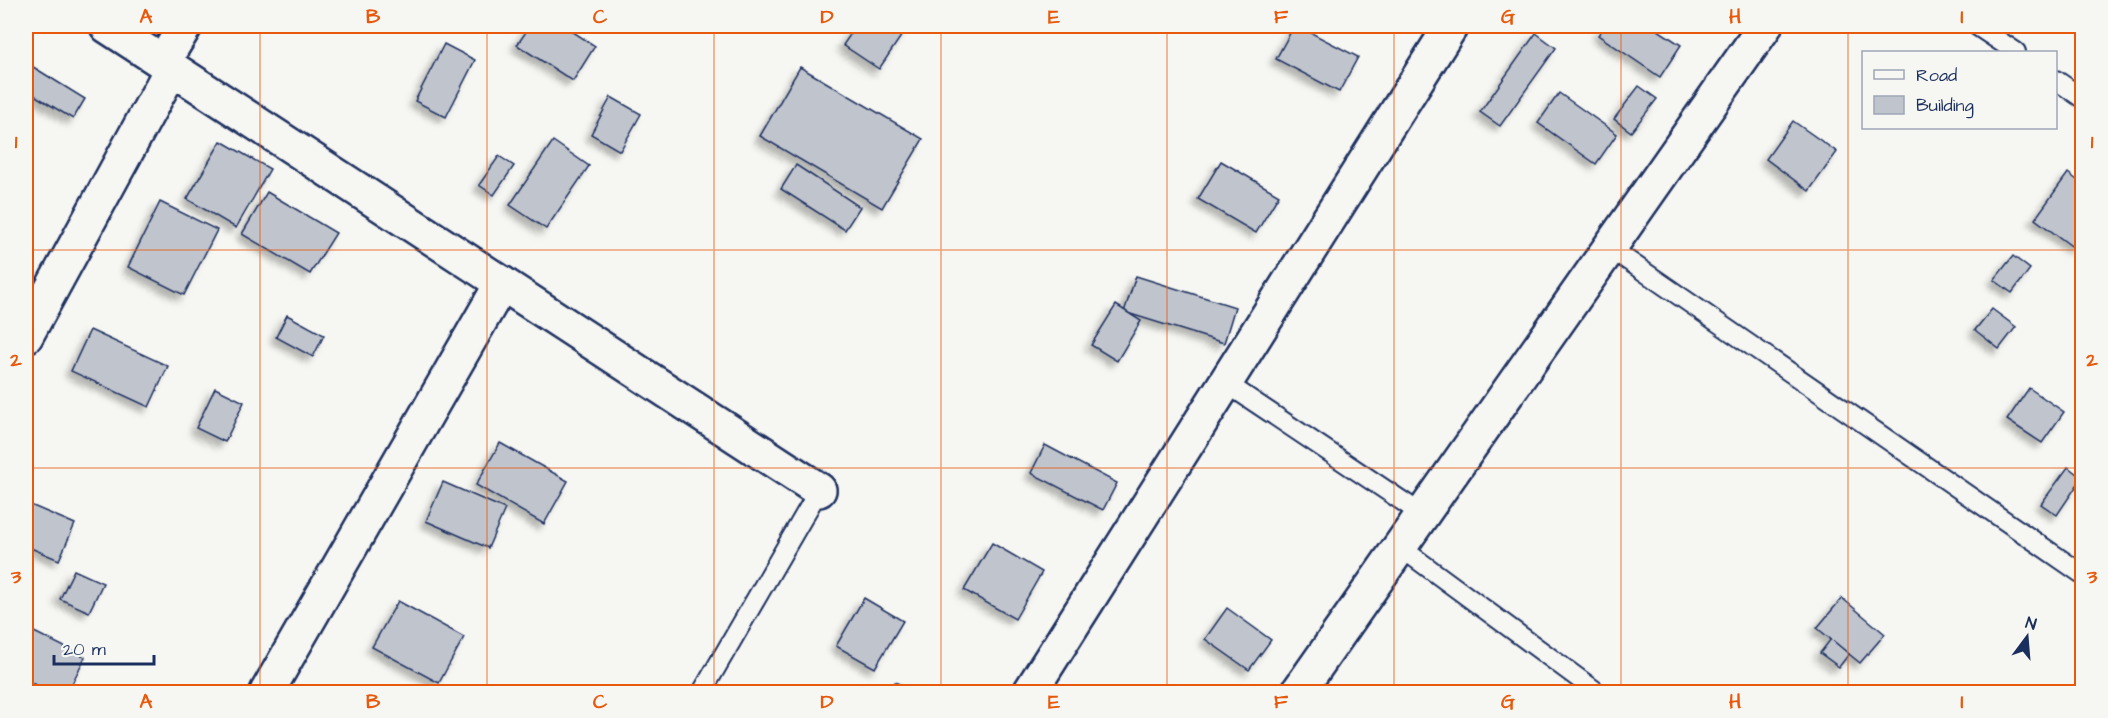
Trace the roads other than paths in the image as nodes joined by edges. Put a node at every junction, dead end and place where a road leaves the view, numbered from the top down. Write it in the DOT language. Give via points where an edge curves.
graph roads {
  1 [pos="107,26"];
  2 [pos="185,26"];
  3 [pos="1451,26"];
  4 [pos="1765,26"];
  5 [pos="1977,26"];
  6 [pos="2014,51"];
  7 [pos="168,65"];
  8 [pos="2057,81"];
  9 [pos="2082,98"];
  10 [pos="1610,248"];
  11 [pos="502,283"];
  12 [pos="26,336"];
  13 [pos="1227,383"];
  14 [pos="819,490"];
  15 [pos="1423,515"];
  16 [pos="1400,547"];
  17 [pos="2082,574"];
  18 [pos="267,693"];
  19 [pos="702,693"];
  20 [pos="1030,693"];
  21 [pos="1298,693"];
  22 [pos="1597,693"];
  1 -- 7 [label="street"];
  2 -- 7 [label="street"];
  3 -- 13 [label="street"];
  4 -- 10 [label="street"];
  5 -- 6 [label="lane"];
  7 -- 11 [label="street"];
  7 -- 12 [label="street"];
  8 -- 9 [label="lane"];
  10 -- 15 [label="street"];
  10 -- 17 [label="lane"];
  11 -- 14 [label="street"];
  11 -- 18 [label="street"];
  13 -- 15 [label="lane"];
  13 -- 20 [label="street"];
  14 -- 19 [label="lane"];
  15 -- 16 [label="street"];
  16 -- 21 [label="street"];
  16 -- 22 [label="lane"];
}
